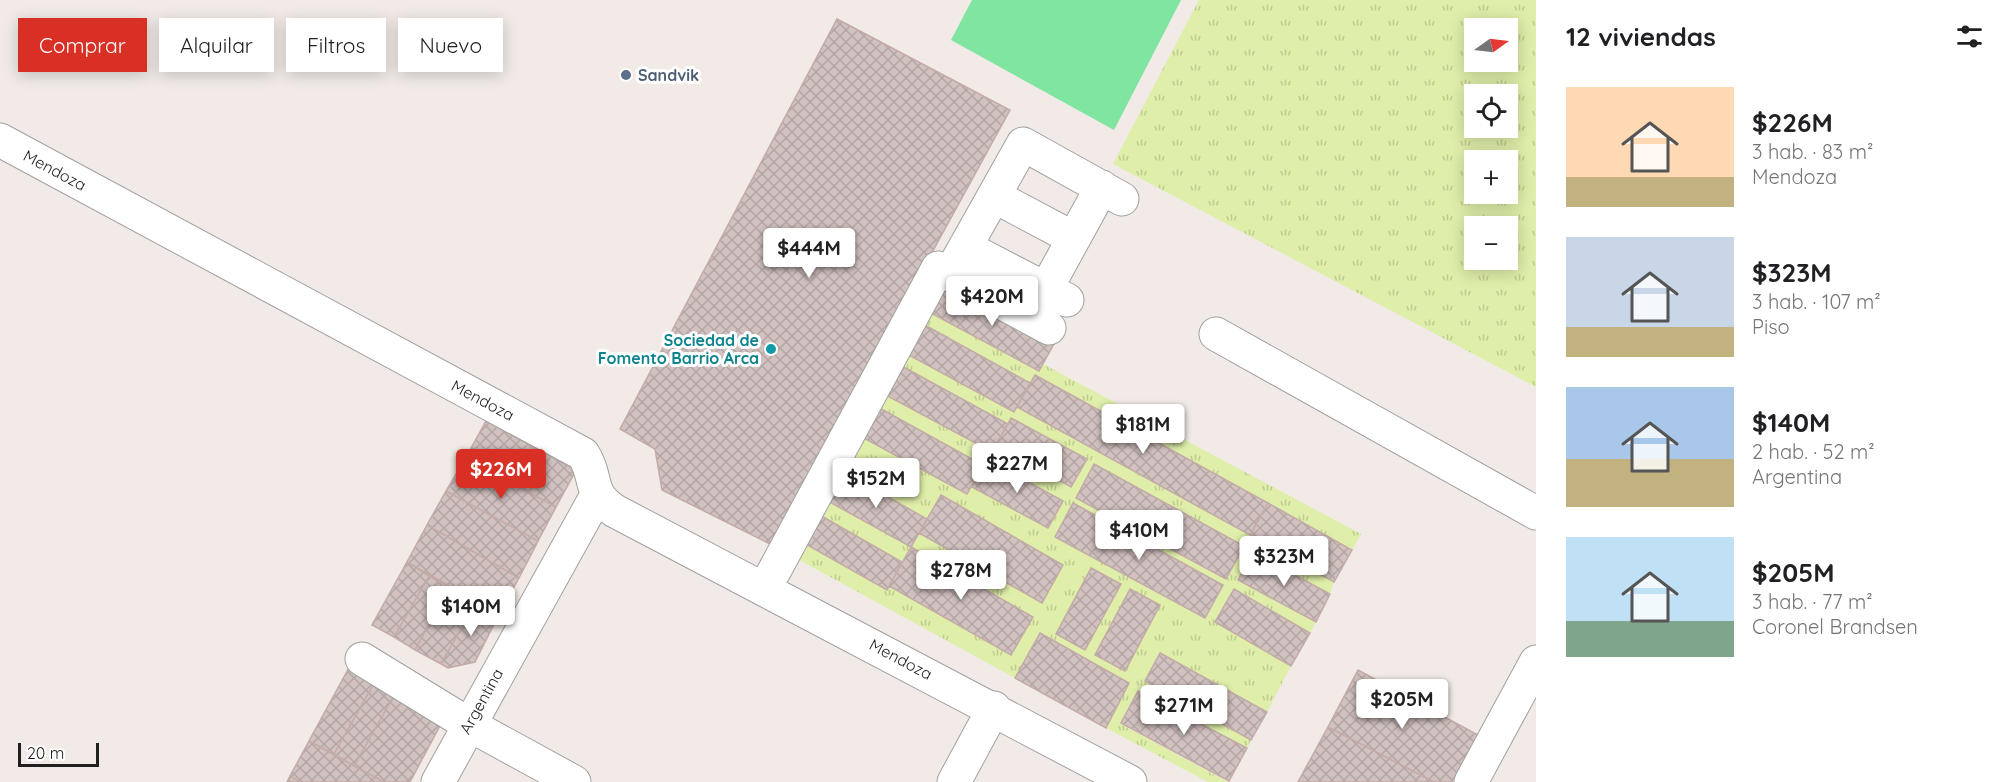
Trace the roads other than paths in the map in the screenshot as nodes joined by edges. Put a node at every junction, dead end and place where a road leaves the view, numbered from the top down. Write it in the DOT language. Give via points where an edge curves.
graph roads {
  1 [pos="0,140"];
  2 [pos="994,196"];
  3 [pos="1073,238"];
  4 [pos="957,261"];
  5 [pos="1049,328"];
  6 [pos="1216,334"];
  7 [pos="597,495"];
  8 [pos="1536,513"];
  9 [pos="765,588"];
  10 [pos="362,659"];
  11 [pos="1536,662"];
  12 [pos="994,708"];
  13 [pos="468,724"];
  14 [pos="438,782"];
  15 [pos="574,782"];
  16 [pos="954,782"];
  17 [pos="1130,782"];
  18 [pos="1471,782"];
  1 -- 7 [label="street, Mendoza" via="583,454 590,464"];
  2 -- 3 [label="street"];
  2 -- 3 [label="street" via="1023,144 1112,193"];
  2 -- 4 [label="street"];
  3 -- 4 [label="street" via="1056,295"];
  4 -- 5 [label="street"];
  4 -- 9 [label="street" via="938,268"];
  6 -- 8 [label="street"];
  7 -- 9 [label="street, Mendoza" via="615,511"];
  7 -- 13 [label="street, Argentina"];
  9 -- 12 [label="street, Mendoza"];
  10 -- 13 [label="street"];
  11 -- 18 [label="street"];
  12 -- 16 [label="street"];
  12 -- 17 [label="street, Mendoza"];
  13 -- 14 [label="street, Argentina"];
  13 -- 15 [label="street"];
}
